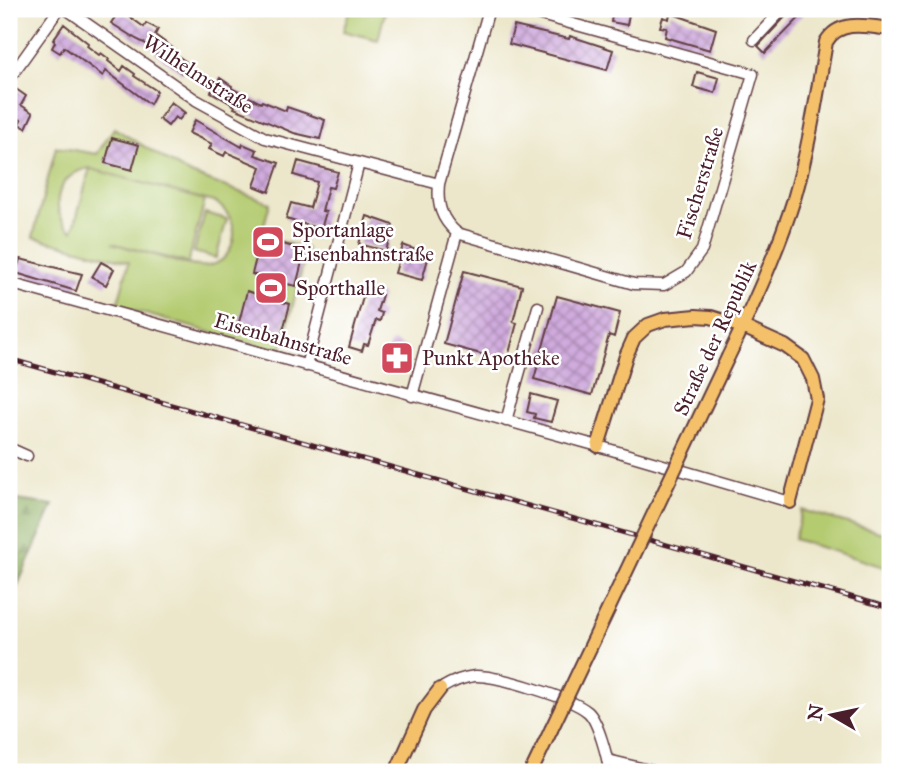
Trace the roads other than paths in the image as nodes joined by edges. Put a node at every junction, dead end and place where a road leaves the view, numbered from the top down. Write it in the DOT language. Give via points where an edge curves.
graph roads {
  1 [pos="59,9"];
  2 [pos="66,9"];
  3 [pos="489,9"];
  4 [pos="519,9"];
  5 [pos="783,9"];
  6 [pos="890,29"];
  7 [pos="754,40"];
  8 [pos="9,79"];
  9 [pos="359,163"];
  10 [pos="439,184"];
  11 [pos="457,233"];
  12 [pos="9,283"];
  13 [pos="538,307"];
  14 [pos="743,327"];
  15 [pos="306,366"];
  16 [pos="412,396"];
  17 [pos="506,421"];
  18 [pos="598,446"];
  19 [pos="9,448"];
  20 [pos="27,456"];
  21 [pos="790,502"];
  22 [pos="440,689"];
  23 [pos="608,760"];
  24 [pos="396,772"];
  25 [pos="531,772"];
  26 [pos="609,772"];
  27 [pos="657,772"];
  1 -- 8 [label="street"];
  2 -- 9 [label="street, Wilhelmstraße" via="196,100 265,138"];
  3 -- 10 [label="street"];
  4 -- 11 [label="street, Fischerstraße" via="753,74 702,250 686,272 664,285 634,284"];
  5 -- 7 [label="street"];
  6 -- 14 [label="main road, Straße der Republik" via="846,26 831,32 826,42 813,125 794,200"];
  9 -- 10 [label="street, Wilhelmstraße"];
  9 -- 15 [label="street"];
  10 -- 11 [label="street" via="439,208 445,223"];
  11 -- 16 [label="street"];
  12 -- 15 [label="street, Eisenbahnstraße"];
  13 -- 17 [label="street"];
  14 -- 18 [label="main road" via="695,316 648,325 634,338 626,356"];
  14 -- 21 [label="main road" via="803,359 813,379 817,399"];
  14 -- 25 [label="main road, Straße der Republik, bridge"];
  15 -- 16 [label="street, Eisenbahnstraße"];
  16 -- 17 [label="street, Eisenbahnstraße"];
  17 -- 18 [label="street, Eisenbahnstraße"];
  18 -- 21 [label="street, Eisenbahnstraße"];
  19 -- 20 [label="street"];
  22 -- 23 [label="street" via="472,676 488,676 574,703 590,713"];
  22 -- 24 [label="main road" via="424,710"];
  23 -- 26 [label="street"];
  23 -- 27 [label="street"];
}
